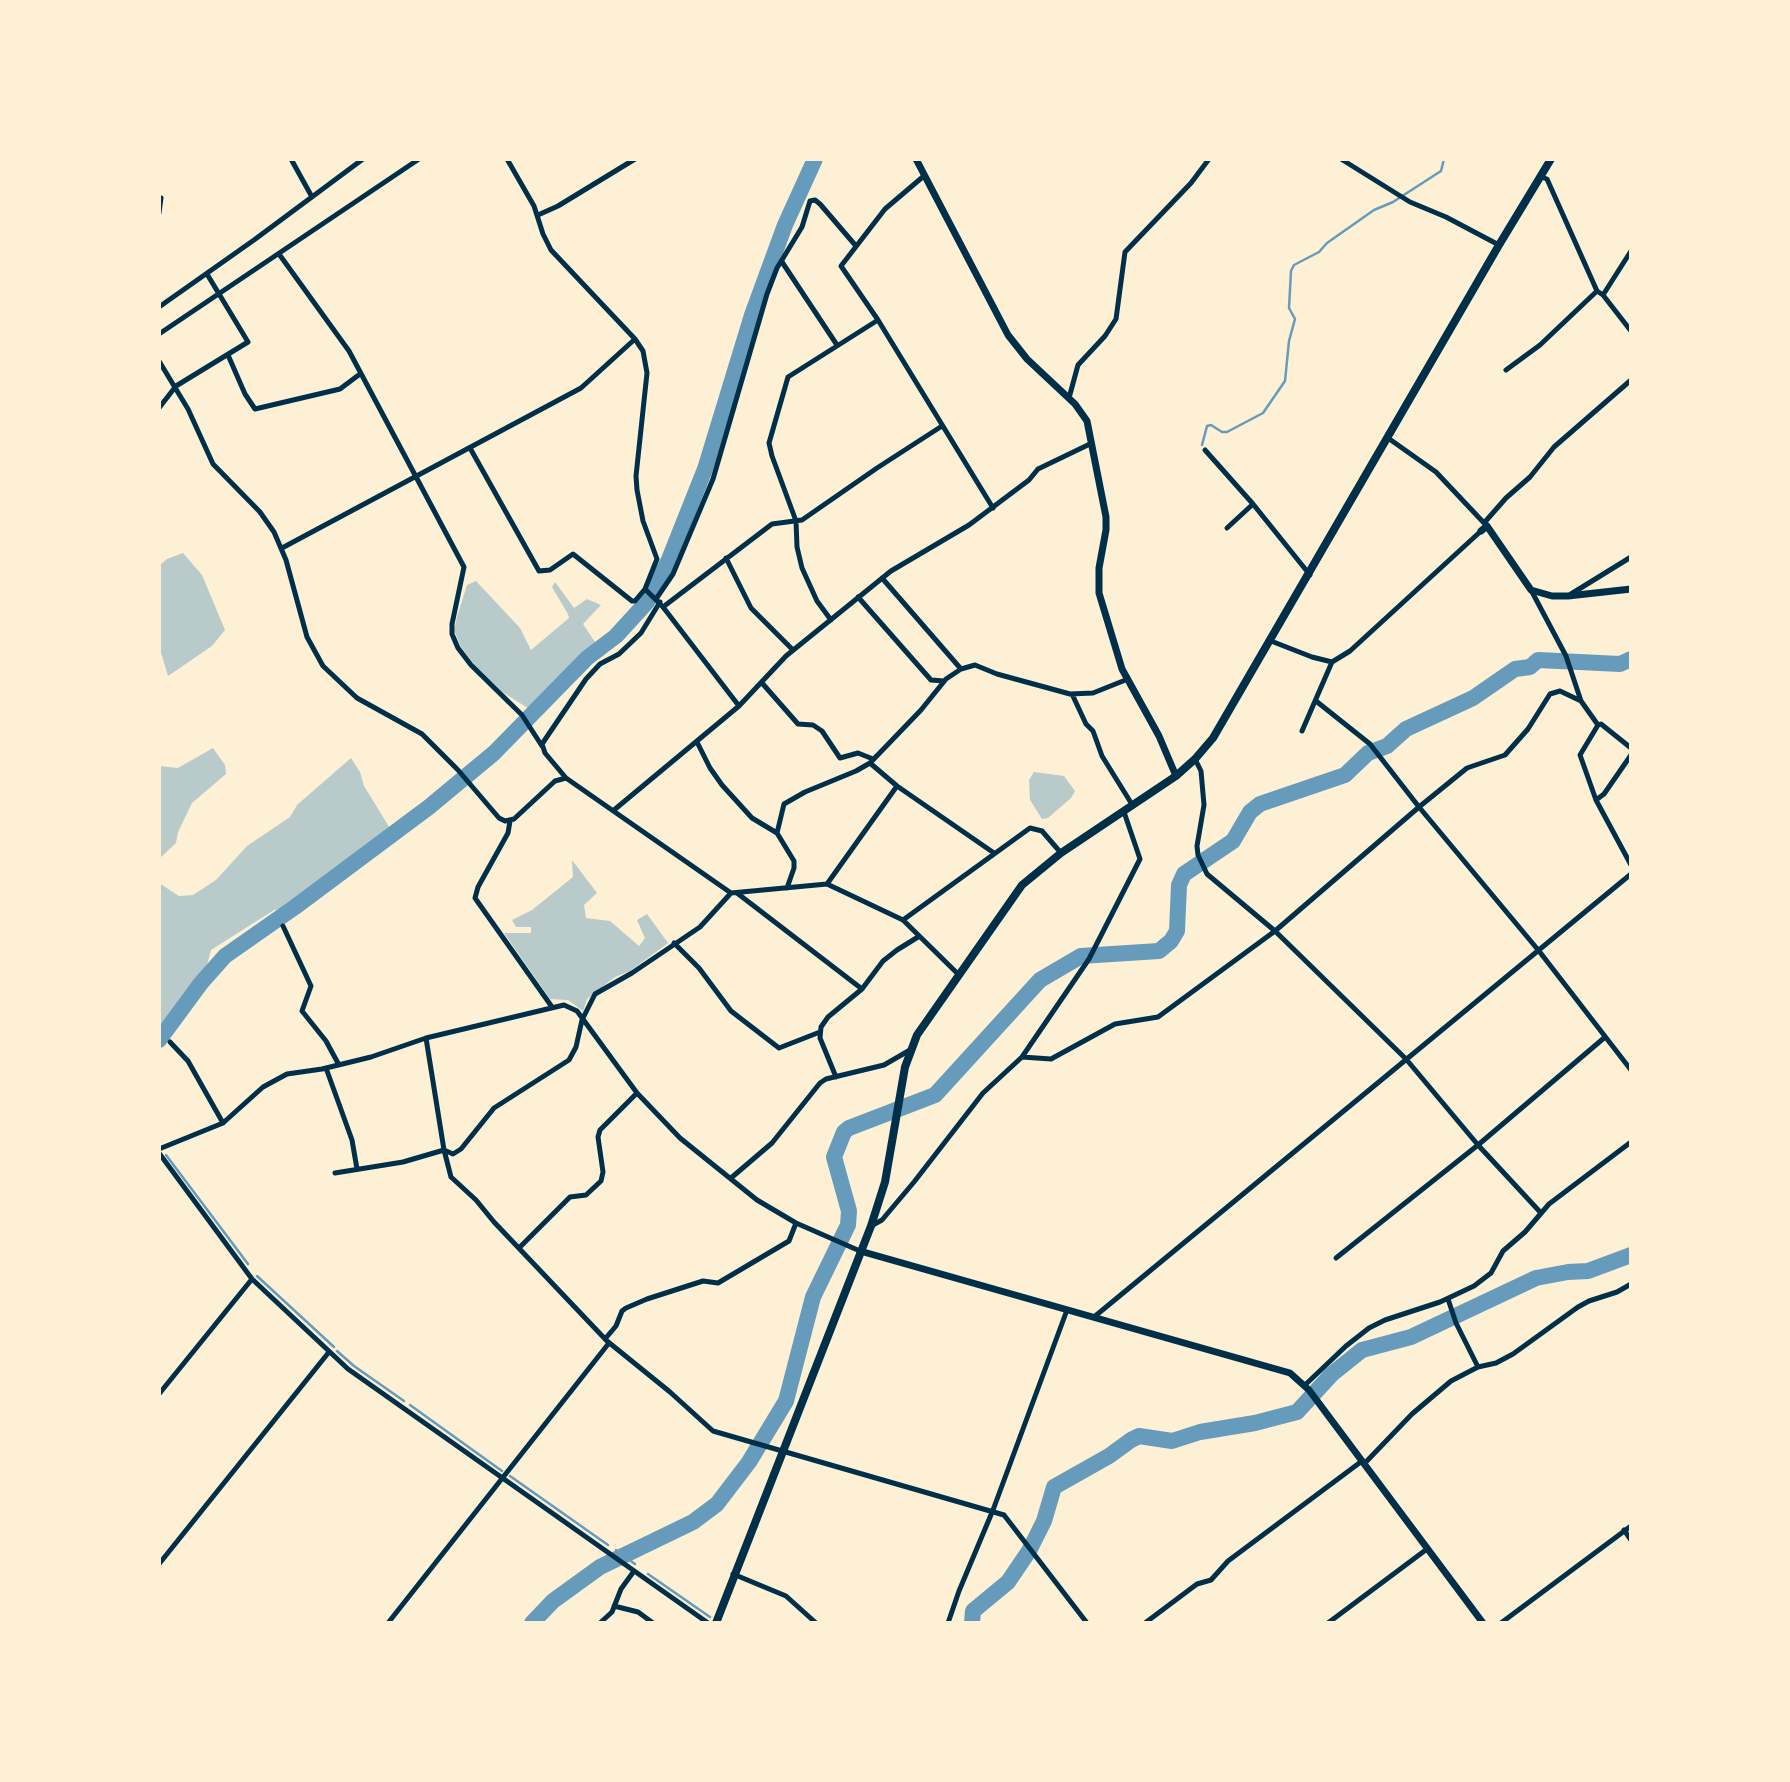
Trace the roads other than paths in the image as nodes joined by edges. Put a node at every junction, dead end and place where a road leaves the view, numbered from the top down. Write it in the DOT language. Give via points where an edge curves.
graph roads {
  1 [pos="291,159"];
  2 [pos="363,159"];
  3 [pos="419,159"];
  4 [pos="507,159"];
  5 [pos="635,159"];
  6 [pos="916,159"];
  7 [pos="1209,159"];
  8 [pos="1341,159"];
  9 [pos="1551,159"];
  10 [pos="925,175"];
  11 [pos="1541,177"];
  12 [pos="312,197"];
  13 [pos="161,198"];
  14 [pos="159,213"];
  15 [pos="538,215"];
  16 [pos="856,246"];
  17 [pos="1499,246"];
  18 [pos="1631,251"];
  19 [pos="279,254"];
  20 [pos="782,262"];
  21 [pos="206,274"];
  22 [pos="219,292"];
  23 [pos="1600,293"];
  24 [pos="159,307"];
  25 [pos="878,320"];
  26 [pos="1631,331"];
  27 [pos="159,334"];
  28 [pos="635,339"];
  29 [pos="836,345"];
  30 [pos="228,355"];
  31 [pos="159,361"];
  32 [pos="1506,370"];
  33 [pos="360,374"];
  34 [pos="1631,380"];
  35 [pos="176,386"];
  36 [pos="1069,398"];
  37 [pos="159,408"];
  38 [pos="942,426"];
  39 [pos="1388,439"];
  40 [pos="1092,442"];
  41 [pos="470,448"];
  42 [pos="1205,450"];
  43 [pos="414,477"];
  44 [pos="1253,504"];
  45 [pos="993,508"];
  46 [pos="796,521"];
  47 [pos="1227,527"];
  48 [pos="1484,527"];
  49 [pos="282,548"];
  50 [pos="1631,557"];
  51 [pos="726,558"];
  52 [pos="1310,575"];
  53 [pos="882,578"];
  54 [pos="646,589"];
  55 [pos="1631,589"];
  56 [pos="1531,590"];
  57 [pos="1568,596"];
  58 [pos="858,597"];
  59 [pos="659,602"];
  60 [pos="831,620"];
  61 [pos="1271,640"];
  62 [pos="793,650"];
  63 [pos="1332,662"];
  64 [pos="961,669"];
  65 [pos="1128,679"];
  66 [pos="944,681"];
  67 [pos="762,683"];
  68 [pos="1073,694"];
  69 [pos="1315,701"];
  70 [pos="1581,701"];
  71 [pos="739,706"];
  72 [pos="1598,725"];
  73 [pos="1302,731"];
  74 [pos="697,742"];
  75 [pos="542,746"];
  76 [pos="1631,748"];
  77 [pos="1631,755"];
  78 [pos="1195,760"];
  79 [pos="871,761"];
  80 [pos="1176,776"];
  81 [pos="566,778"];
  82 [pos="897,786"];
  83 [pos="1596,800"];
  84 [pos="1133,806"];
  85 [pos="1419,807"];
  86 [pos="614,810"];
  87 [pos="1124,812"];
  88 [pos="510,821"];
  89 [pos="777,833"];
  90 [pos="994,853"];
  91 [pos="1061,853"];
  92 [pos="1631,865"];
  93 [pos="1631,874"];
  94 [pos="827,884"];
  95 [pos="787,888"];
  96 [pos="733,893"];
  97 [pos="903,920"];
  98 [pos="283,926"];
  99 [pos="1275,931"];
  100 [pos="918,937"];
  101 [pos="674,943"];
  102 [pos="1539,951"];
  103 [pos="958,974"];
  104 [pos="862,989"];
  105 [pos="552,1007"];
  106 [pos="582,1020"];
  107 [pos="820,1032"];
  108 [pos="426,1038"];
  109 [pos="1604,1038"];
  110 [pos="170,1042"];
  111 [pos="910,1050"];
  112 [pos="1023,1057"];
  113 [pos="1406,1059"];
  114 [pos="339,1065"];
  115 [pos="326,1068"];
  116 [pos="1631,1070"];
  117 [pos="836,1077"];
  118 [pos="637,1093"];
  119 [pos="223,1123"];
  120 [pos="1631,1142"];
  121 [pos="1478,1144"];
  122 [pos="444,1150"];
  123 [pos="159,1151"];
  124 [pos="357,1168"];
  125 [pos="335,1173"];
  126 [pos="731,1178"];
  127 [pos="1541,1213"];
  128 [pos="796,1223"];
  129 [pos="871,1226"];
  130 [pos="519,1248"];
  131 [pos="860,1251"];
  132 [pos="1336,1258"];
  133 [pos="252,1279"];
  134 [pos="1629,1285"];
  135 [pos="1631,1292"];
  136 [pos="1448,1299"];
  137 [pos="1068,1310"];
  138 [pos="1094,1317"];
  139 [pos="608,1341"];
  140 [pos="329,1352"];
  141 [pos="1478,1367"];
  142 [pos="1307,1387"];
  143 [pos="159,1394"];
  144 [pos="784,1451"];
  145 [pos="1363,1462"];
  146 [pos="503,1478"];
  147 [pos="993,1510"];
  148 [pos="1631,1526"];
  149 [pos="1624,1530"];
  150 [pos="1631,1540"];
  151 [pos="1427,1549"];
  152 [pos="159,1564"];
  153 [pos="632,1569"];
  154 [pos="733,1574"];
  155 [pos="614,1606"];
  156 [pos="388,1623"];
  157 [pos="600,1623"];
  158 [pos="653,1623"];
  159 [pos="708,1623"];
  160 [pos="716,1623"];
  161 [pos="816,1623"];
  162 [pos="948,1623"];
  163 [pos="1087,1623"];
  164 [pos="1145,1623"];
  165 [pos="1328,1623"];
  166 [pos="1483,1623"];
  167 [pos="1501,1623"];
  1 -- 12 [label="street"];
  2 -- 12 [label="street"];
  3 -- 19 [label="street"];
  4 -- 15 [label="street"];
  5 -- 15 [label="street"];
  6 -- 10 [label="street"];
  7 -- 36 [label="street" via="1125,252 1115,319 1079,365"];
  8 -- 17 [label="street" via="1410,202"];
  9 -- 11 [label="main road"];
  10 -- 16 [label="street" via="885,209"];
  10 -- 36 [label="street" via="1008,335"];
  11 -- 17 [label="main road"];
  11 -- 23 [label="street" via="1547,179"];
  12 -- 21 [label="street"];
  13 -- 14 [label="street"];
  15 -- 28 [label="street" via="551,250"];
  16 -- 20 [label="street" via="812,200"];
  16 -- 25 [label="street" via="841,266"];
  17 -- 39 [label="main road"];
  18 -- 23 [label="street"];
  19 -- 22 [label="street"];
  19 -- 33 [label="street" via="349,351"];
  20 -- 29 [label="street"];
  20 -- 59 [label="street" via="767,295 713,479"];
  21 -- 22 [label="street"];
  21 -- 24 [label="street"];
  22 -- 27 [label="street"];
  22 -- 30 [label="street" via="248,341"];
  23 -- 26 [label="street"];
  23 -- 32 [label="street"];
  25 -- 29 [label="street"];
  25 -- 38 [label="street"];
  28 -- 41 [label="street" via="581,388"];
  28 -- 54 [label="street" via="648,373 637,490 657,559"];
  29 -- 46 [label="street" via="788,377 771,433 772,456"];
  30 -- 33 [label="street" via="255,409 340,389"];
  30 -- 35 [label="street"];
  31 -- 35 [label="street"];
  33 -- 43 [label="street"];
  34 -- 48 [label="street" via="1554,447"];
  35 -- 37 [label="street"];
  35 -- 49 [label="street" via="212,464 266,519"];
  36 -- 40 [label="street" via="1087,421"];
  38 -- 45 [label="street"];
  38 -- 46 [label="street"];
  39 -- 48 [label="street" via="1436,472"];
  39 -- 52 [label="main road"];
  40 -- 45 [label="street" via="1038,470"];
  40 -- 65 [label="street" via="1106,517 1099,593"];
  41 -- 43 [label="street"];
  41 -- 54 [label="street" via="539,571 550,570 573,554 632,601"];
  42 -- 44 [label="street"];
  43 -- 49 [label="street"];
  43 -- 75 [label="street" via="464,567 452,624 458,648 522,715"];
  44 -- 47 [label="street"];
  44 -- 52 [label="street"];
  45 -- 53 [label="street"];
  46 -- 51 [label="street" via="772,524"];
  46 -- 60 [label="street" via="802,568"];
  48 -- 56 [label="street"];
  48 -- 63 [label="street" via="1350,651"];
  49 -- 88 [label="street" via="307,638 323,666 357,698 422,734 499,818"];
  50 -- 57 [label="street"];
  51 -- 59 [label="street"];
  51 -- 62 [label="street" via="751,608"];
  52 -- 61 [label="main road"];
  53 -- 58 [label="street"];
  53 -- 64 [label="street"];
  54 -- 59 [label="street"];
  55 -- 57 [label="street"];
  56 -- 57 [label="street"];
  56 -- 70 [label="street" via="1566,656"];
  58 -- 60 [label="street"];
  58 -- 66 [label="street" via="931,680"];
  59 -- 71 [label="street"];
  59 -- 75 [label="street" via="641,633 586,679"];
  60 -- 62 [label="street"];
  61 -- 63 [label="street"];
  61 -- 78 [label="main road"];
  62 -- 67 [label="street"];
  63 -- 69 [label="street"];
  64 -- 66 [label="street"];
  64 -- 68 [label="street" via="975,665"];
  65 -- 68 [label="street" via="1093,693"];
  65 -- 80 [label="street"];
  66 -- 79 [label="street"];
  67 -- 71 [label="street"];
  67 -- 79 [label="street" via="798,724 813,724 822,731 840,758 858,753"];
  68 -- 84 [label="street" via="1102,756"];
  69 -- 73 [label="street"];
  69 -- 85 [label="street" via="1370,744"];
  70 -- 72 [label="street"];
  70 -- 85 [label="street" via="1560,691 1550,694 1506,755 1467,768"];
  71 -- 74 [label="street"];
  72 -- 76 [label="street"];
  72 -- 83 [label="street" via="1580,755"];
  74 -- 86 [label="street"];
  74 -- 89 [label="street" via="729,793 752,818"];
  75 -- 81 [label="street"];
  77 -- 83 [label="street"];
  78 -- 80 [label="main road"];
  78 -- 99 [label="street" via="1203,785 1197,846 1203,869"];
  79 -- 82 [label="street"];
  79 -- 89 [label="street" via="784,804"];
  80 -- 84 [label="main road"];
  81 -- 86 [label="street"];
  81 -- 88 [label="street" via="555,781"];
  82 -- 90 [label="street"];
  82 -- 94 [label="street"];
  83 -- 92 [label="street"];
  84 -- 87 [label="main road"];
  85 -- 99 [label="street"];
  85 -- 102 [label="street"];
  86 -- 96 [label="street"];
  87 -- 91 [label="main road"];
  87 -- 112 [label="street" via="1140,859 1089,958"];
  88 -- 105 [label="street" via="475,898"];
  89 -- 95 [label="street" via="793,861"];
  90 -- 91 [label="street" via="1030,828 1041,831"];
  90 -- 97 [label="street"];
  91 -- 103 [label="main road" via="1014,895"];
  93 -- 102 [label="street"];
  94 -- 95 [label="street"];
  94 -- 97 [label="street"];
  95 -- 96 [label="street"];
  96 -- 101 [label="street" via="705,923"];
  96 -- 104 [label="street"];
  97 -- 100 [label="street"];
  98 -- 114 [label="street" via="311,986 302,1012"];
  99 -- 112 [label="street" via="1158,1017 1115,1024 1051,1059"];
  99 -- 113 [label="street"];
  100 -- 103 [label="street"];
  100 -- 104 [label="street" via="883,961"];
  101 -- 106 [label="street" via="595,994"];
  101 -- 107 [label="street" via="730,1011 779,1048"];
  102 -- 109 [label="street"];
  102 -- 113 [label="street"];
  103 -- 111 [label="main road"];
  104 -- 107 [label="street" via="828,1017"];
  105 -- 106 [label="street" via="570,1007"];
  105 -- 108 [label="street"];
  106 -- 118 [label="street"];
  106 -- 122 [label="street" via="569,1060 494,1108 461,1149 453,1154"];
  107 -- 117 [label="street"];
  108 -- 114 [label="street"];
  108 -- 122 [label="street"];
  109 -- 116 [label="street"];
  109 -- 121 [label="street"];
  110 -- 119 [label="street" via="188,1061"];
  111 -- 117 [label="street" via="884,1065"];
  111 -- 129 [label="main road" via="885,1182"];
  112 -- 129 [label="street" via="984,1093 914,1182"];
  113 -- 121 [label="street"];
  113 -- 138 [label="street"];
  114 -- 115 [label="street"];
  115 -- 119 [label="street" via="280,1077"];
  115 -- 124 [label="street" via="352,1140"];
  117 -- 126 [label="street" via="820,1083 772,1143"];
  118 -- 126 [label="street" via="680,1138"];
  118 -- 130 [label="street" via="600,1130 601,1181 586,1195 570,1197"];
  119 -- 123 [label="street"];
  120 -- 127 [label="street"];
  121 -- 127 [label="street"];
  121 -- 132 [label="street"];
  122 -- 124 [label="street" via="404,1162"];
  122 -- 130 [label="street" via="451,1177"];
  123 -- 133 [label="street"];
  124 -- 125 [label="street"];
  126 -- 128 [label="street"];
  127 -- 136 [label="street" via="1503,1251 1491,1273"];
  128 -- 131 [label="street"];
  128 -- 139 [label="street" via="789,1241 718,1283 703,1282 626,1308"];
  129 -- 131 [label="main road"];
  130 -- 139 [label="street"];
  131 -- 137 [label="street"];
  131 -- 144 [label="main road"];
  133 -- 140 [label="street"];
  133 -- 143 [label="street"];
  134 -- 135 [label="street"];
  134 -- 141 [label="street" via="1578,1307 1513,1354"];
  136 -- 141 [label="street"];
  136 -- 142 [label="street" via="1369,1328"];
  137 -- 138 [label="street"];
  137 -- 147 [label="street"];
  138 -- 142 [label="street" via="1286,1370"];
  139 -- 144 [label="street" via="713,1431"];
  139 -- 146 [label="street"];
  140 -- 146 [label="street"];
  140 -- 152 [label="street"];
  141 -- 145 [label="street" via="1451,1381"];
  142 -- 145 [label="street"];
  144 -- 147 [label="street"];
  144 -- 154 [label="main road"];
  145 -- 151 [label="street"];
  145 -- 164 [label="street" via="1228,1562 1211,1580 1197,1584"];
  146 -- 153 [label="street"];
  146 -- 156 [label="street"];
  147 -- 162 [label="street"];
  147 -- 163 [label="street" via="1004,1515"];
  148 -- 149 [label="street"];
  149 -- 150 [label="street"];
  149 -- 167 [label="street"];
  151 -- 165 [label="street"];
  151 -- 166 [label="street"];
  153 -- 155 [label="street"];
  153 -- 159 [label="street"];
  154 -- 160 [label="main road"];
  154 -- 161 [label="street" via="786,1596"];
  155 -- 157 [label="street"];
  155 -- 158 [label="street" via="638,1612"];
}
